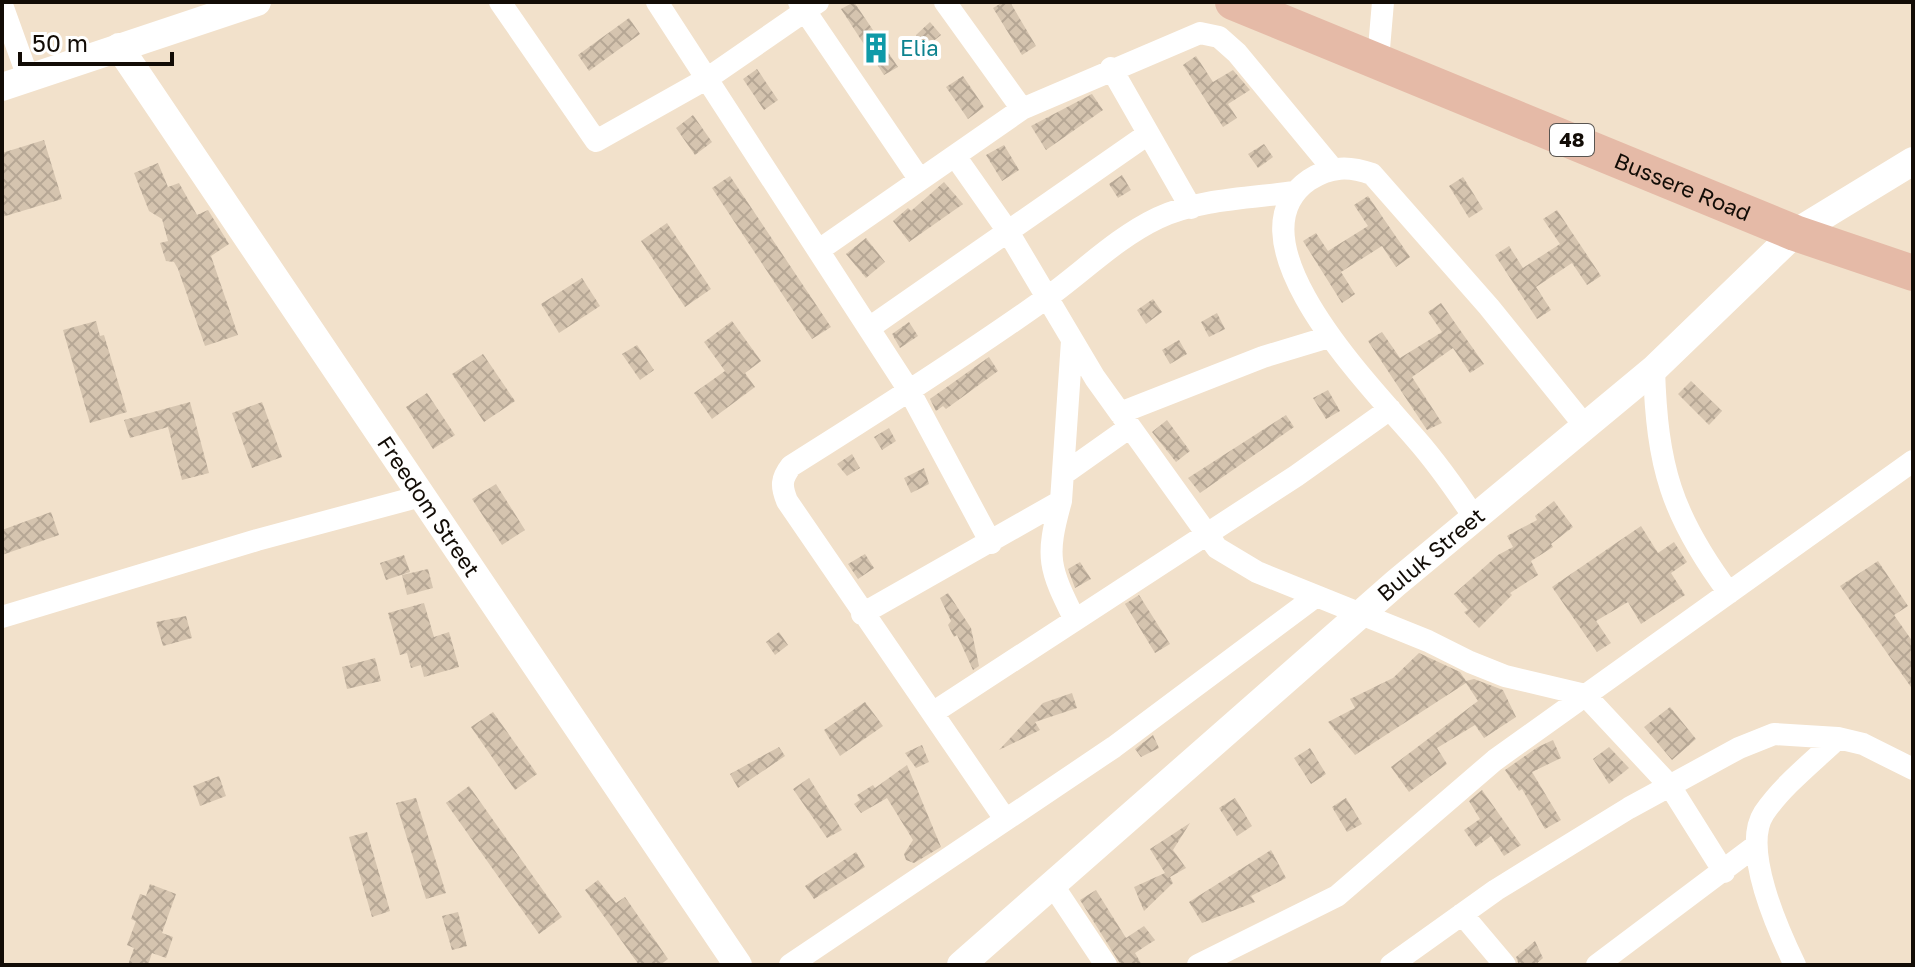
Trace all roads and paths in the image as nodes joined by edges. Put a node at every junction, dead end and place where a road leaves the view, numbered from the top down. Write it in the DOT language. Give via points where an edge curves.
graph roads {
  1 [pos="257,2"];
  2 [pos="657,2"];
  3 [pos="945,2"];
  4 [pos="1233,2"];
  5 [pos="1383,2"];
  6 [pos="505,3"];
  7 [pos="2,5"];
  8 [pos="808,5"];
  9 [pos="119,47"];
  10 [pos="1378,60"];
  11 [pos="1111,68"];
  12 [pos="708,78"];
  13 [pos="29,80"];
  14 [pos="2,87"];
  15 [pos="1022,109"];
  16 [pos="1148,134"];
  17 [pos="955,156"];
  18 [pos="1913,161"];
  19 [pos="1332,168"];
  20 [pos="920,180"];
  21 [pos="1295,192"];
  22 [pos="1191,208"];
  23 [pos="1007,230"];
  24 [pos="1795,233"];
  25 [pos="819,250"];
  26 [pos="1913,273"];
  27 [pos="1048,297"];
  28 [pos="869,328"];
  29 [pos="1329,337"];
  30 [pos="1072,341"];
  31 [pos="1654,369"];
  32 [pos="910,392"];
  33 [pos="1390,409"];
  34 [pos="1125,420"];
  35 [pos="1585,426"];
  36 [pos="1913,461"];
  37 [pos="1065,473"];
  38 [pos="421,496"];
  39 [pos="1061,501"];
  40 [pos="1474,517"];
  41 [pos="1205,534"];
  42 [pos="991,543"];
  43 [pos="1729,593"];
  44 [pos="1315,597"];
  45 [pos="862,614"];
  46 [pos="1360,616"];
  47 [pos="2,617"];
  48 [pos="1075,620"];
  49 [pos="1585,695"];
  50 [pos="934,712"];
  51 [pos="1838,738"];
  52 [pos="1913,769"];
  53 [pos="1670,786"];
  54 [pos="1005,819"];
  55 [pos="1754,847"];
  56 [pos="1724,872"];
  57 [pos="1052,884"];
  58 [pos="1462,914"];
  59 [pos="738,965"];
  60 [pos="790,965"];
  61 [pos="961,965"];
  62 [pos="1106,965"];
  63 [pos="1198,965"];
  64 [pos="1391,965"];
  65 [pos="1505,965"];
  66 [pos="1597,965"];
  67 [pos="1795,965"];
  1 -- 9 [label="street"];
  2 -- 12 [label="street"];
  3 -- 15 [label="street"];
  4 -- 10 [label="main road, Bussere Road / 48"];
  5 -- 10 [label="street"];
  6 -- 12 [label="street" via="596,141"];
  7 -- 13 [label="street"];
  8 -- 12 [label="street"];
  8 -- 20 [label="street"];
  9 -- 13 [label="street"];
  9 -- 38 [label="street, Freedom Street"];
  10 -- 24 [label="main road, Bussere Road / 48"];
  11 -- 15 [label="street"];
  11 -- 16 [label="street"];
  11 -- 19 [label="street" via="1200,33 1219,37"];
  12 -- 25 [label="street"];
  13 -- 14 [label="street"];
  15 -- 17 [label="street"];
  16 -- 22 [label="street"];
  16 -- 23 [label="street"];
  17 -- 20 [label="street"];
  17 -- 23 [label="street"];
  18 -- 24 [label="street, Buluk Street"];
  19 -- 21 [label="street"];
  19 -- 35 [label="street" via="1372,174"];
  20 -- 25 [label="street"];
  21 -- 22 [label="street"];
  21 -- 29 [label="street" via="1286,210 1288,259 1294,280"];
  22 -- 27 [label="street" via="1161,216 1133,232"];
  23 -- 27 [label="street"];
  23 -- 28 [label="street"];
  24 -- 26 [label="main road, Bussere Road / 48"];
  24 -- 31 [label="street, Buluk Street"];
  25 -- 28 [label="street"];
  27 -- 30 [label="street"];
  27 -- 32 [label="street"];
  28 -- 32 [label="street"];
  29 -- 33 [label="street"];
  29 -- 34 [label="street" via="1263,357"];
  30 -- 34 [label="street"];
  30 -- 37 [label="street"];
  31 -- 35 [label="street, Buluk Street"];
  31 -- 43 [label="street" via="1656,431 1671,496 1696,549"];
  32 -- 42 [label="street"];
  32 -- 45 [label="street" via="791,466 783,477 787,501"];
  33 -- 40 [label="street" via="1450,479"];
  33 -- 41 [label="street"];
  34 -- 37 [label="street"];
  34 -- 41 [label="street"];
  35 -- 40 [label="street, Buluk Street"];
  36 -- 43 [label="street"];
  37 -- 39 [label="street"];
  38 -- 47 [label="street"];
  38 -- 59 [label="street, Freedom Street"];
  39 -- 42 [label="street"];
  39 -- 48 [label="street" via="1050,558 1052,575"];
  40 -- 46 [label="street, Buluk Street"];
  41 -- 44 [label="street" via="1232,560"];
  41 -- 48 [label="street"];
  42 -- 45 [label="street"];
  43 -- 49 [label="street"];
  44 -- 46 [label="street"];
  44 -- 54 [label="street" via="1114,747"];
  45 -- 50 [label="street"];
  46 -- 49 [label="street" via="1505,676"];
  46 -- 57 [label="street, Buluk Street"];
  48 -- 50 [label="street"];
  49 -- 53 [label="street"];
  49 -- 63 [label="street" via="1495,760 1337,896"];
  50 -- 54 [label="street"];
  51 -- 52 [label="street" via="1863,744"];
  51 -- 53 [label="street" via="1774,734"];
  51 -- 55 [label="street" via="1763,814"];
  53 -- 56 [label="street"];
  53 -- 58 [label="street"];
  54 -- 60 [label="street"];
  55 -- 56 [label="street"];
  55 -- 67 [label="street"];
  56 -- 66 [label="street"];
  57 -- 61 [label="street, Buluk Street"];
  57 -- 62 [label="street"];
  58 -- 64 [label="street"];
  58 -- 65 [label="street"];
}
